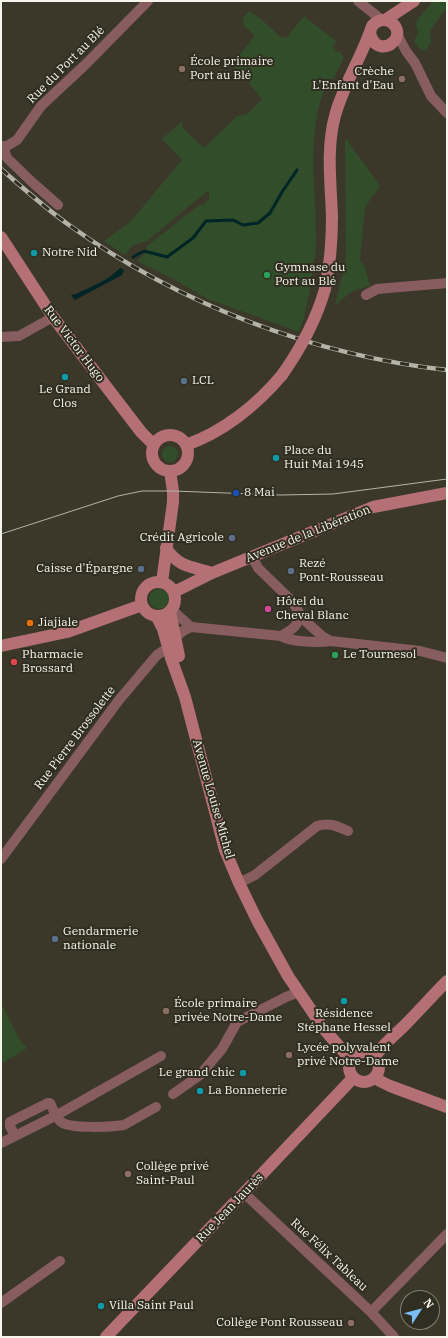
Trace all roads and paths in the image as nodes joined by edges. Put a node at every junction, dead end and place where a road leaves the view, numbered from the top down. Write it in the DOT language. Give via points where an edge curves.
graph roads {
  1 [pos="148,1"];
  2 [pos="358,1"];
  3 [pos="414,1"];
  4 [pos="377,25"];
  5 [pos="391,39"];
  6 [pos="356,66"];
  7 [pos="447,113"];
  8 [pos="2,146"];
  9 [pos="58,205"];
  10 [pos="1,237"];
  11 [pos="447,283"];
  12 [pos="366,295"];
  13 [pos="53,317"];
  14 [pos="1,337"];
  15 [pos="154,445"];
  16 [pos="186,445"];
  17 [pos="170,471"];
  18 [pos="447,493"];
  19 [pos="166,548"];
  20 [pos="252,556"];
  21 [pos="212,573"];
  22 [pos="162,582"];
  23 [pos="174,592"];
  24 [pos="142,605"];
  25 [pos="171,611"];
  26 [pos="300,614"];
  27 [pos="157,617"];
  28 [pos="191,627"];
  29 [pos="281,636"];
  30 [pos="174,638"];
  31 [pos="331,641"];
  32 [pos="1,646"];
  33 [pos="169,649"];
  34 [pos="447,658"];
  35 [pos="185,697"];
  36 [pos="348,831"];
  37 [pos="5,847"];
  38 [pos="1,859"];
  39 [pos="239,883"];
  40 [pos="447,981"];
  41 [pos="299,992"];
  42 [pos="162,1056"];
  43 [pos="375,1056"];
  44 [pos="350,1059"];
  45 [pos="353,1078"];
  46 [pos="374,1078"];
  47 [pos="173,1094"];
  48 [pos="156,1107"];
  49 [pos="447,1107"];
  50 [pos="57,1115"];
  51 [pos="15,1136"];
  52 [pos="1,1143"];
  53 [pos="244,1193"];
  54 [pos="447,1234"];
  55 [pos="60,1261"];
  56 [pos="1,1303"];
  57 [pos="371,1312"];
  58 [pos="106,1337"];
  59 [pos="394,1337"];
  1 -- 8 [label="street, Rue du Port au Blé" via="41,106 17,140"];
  2 -- 4 [label="street" via="369,10"];
  3 -- 4 [label="street"];
  3 -- 5 [label="street"];
  4 -- 5 [label="street" via="388,20 394,24"];
  4 -- 5 [label="street" via="371,38 374,42"];
  4 -- 6 [label="street"];
  5 -- 6 [label="street"];
  5 -- 7 [label="street" via="406,51 415,63 431,96"];
  6 -- 16 [label="street, bridge" via="335,116 330,166 332,241 329,267 322,302 310,332 282,375 263,396 245,411 199,440"];
  8 -- 9 [label="street" via="7,158"];
  10 -- 13 [label="street, Rue Victor Hugo"];
  11 -- 12 [label="street" via="377,289"];
  13 -- 14 [label="street" via="20,336"];
  13 -- 15 [label="street, Rue Victor Hugo" via="141,432"];
  15 -- 16 [label="street" via="162,438 170,436 180,439"];
  15 -- 17 [label="street" via="154,461 160,468"];
  16 -- 17 [label="street" via="188,454 185,463"];
  17 -- 19 [label="street" via="173,502"];
  18 -- 20 [label="street, Avenue de la Libération" via="373,507"];
  19 -- 21 [label="street" via="181,564"];
  19 -- 22 [label="street"];
  20 -- 21 [label="street, Avenue de la Libération"];
  20 -- 26 [label="street" via="258,568 292,602"];
  21 -- 23 [label="street, Avenue de la Libération"];
  22 -- 23 [label="street"];
  22 -- 24 [label="street" via="154,582 146,587 141,595"];
  23 -- 25 [label="street" via="176,602"];
  24 -- 27 [label="street" via="147,613"];
  24 -- 32 [label="street" via="67,632"];
  25 -- 27 [label="street"];
  25 -- 28 [label="street"];
  25 -- 30 [label="street, Avenue Louise Michel"];
  26 -- 29 [label="street" via="295,627"];
  26 -- 31 [label="street" via="316,631"];
  27 -- 33 [label="street, Avenue Louise Michel"];
  28 -- 29 [label="street"];
  28 -- 30 [label="street"];
  29 -- 31 [label="street" via="287,639"];
  30 -- 35 [label="street, Avenue Louise Michel"];
  31 -- 34 [label="street" via="420,651"];
  33 -- 35 [label="street, Avenue Louise Michel"];
  33 -- 37 [label="street, Rue Pierre Brossolette" via="157,655 118,700"];
  35 -- 39 [label="street, Avenue Louise Michel" via="218,827"];
  36 -- 39 [label="street" via="333,825 317,826 255,875"];
  37 -- 38 [label="street, Rue Pierre Brossolette"];
  39 -- 41 [label="street, Avenue Louise Michel"];
  40 -- 43 [label="street"];
  41 -- 44 [label="street, Avenue Louise Michel" via="324,1029"];
  41 -- 47 [label="street" via="237,1022 222,1049 200,1075"];
  42 -- 50 [label="street"];
  43 -- 44 [label="street" via="362,1051"];
  43 -- 46 [label="street" via="379,1067"];
  44 -- 45 [label="street" via="348,1069"];
  45 -- 46 [label="street" via="362,1082"];
  45 -- 53 [label="street, Rue Jean Jaurès"];
  46 -- 49 [label="street"];
  48 -- 50 [label="street" via="119,1126 71,1126 63,1124"];
  50 -- 51 [label="street"];
  50 -- 51 [label="street" via="48,1103 10,1122"];
  51 -- 52 [label="street"];
  53 -- 57 [label="street, Rue Félix Tableau"];
  53 -- 58 [label="street, Rue Jean Jaurès"];
  54 -- 57 [label="street"];
  55 -- 56 [label="street"];
  57 -- 59 [label="street, Rue Félix Tableau"];
}
